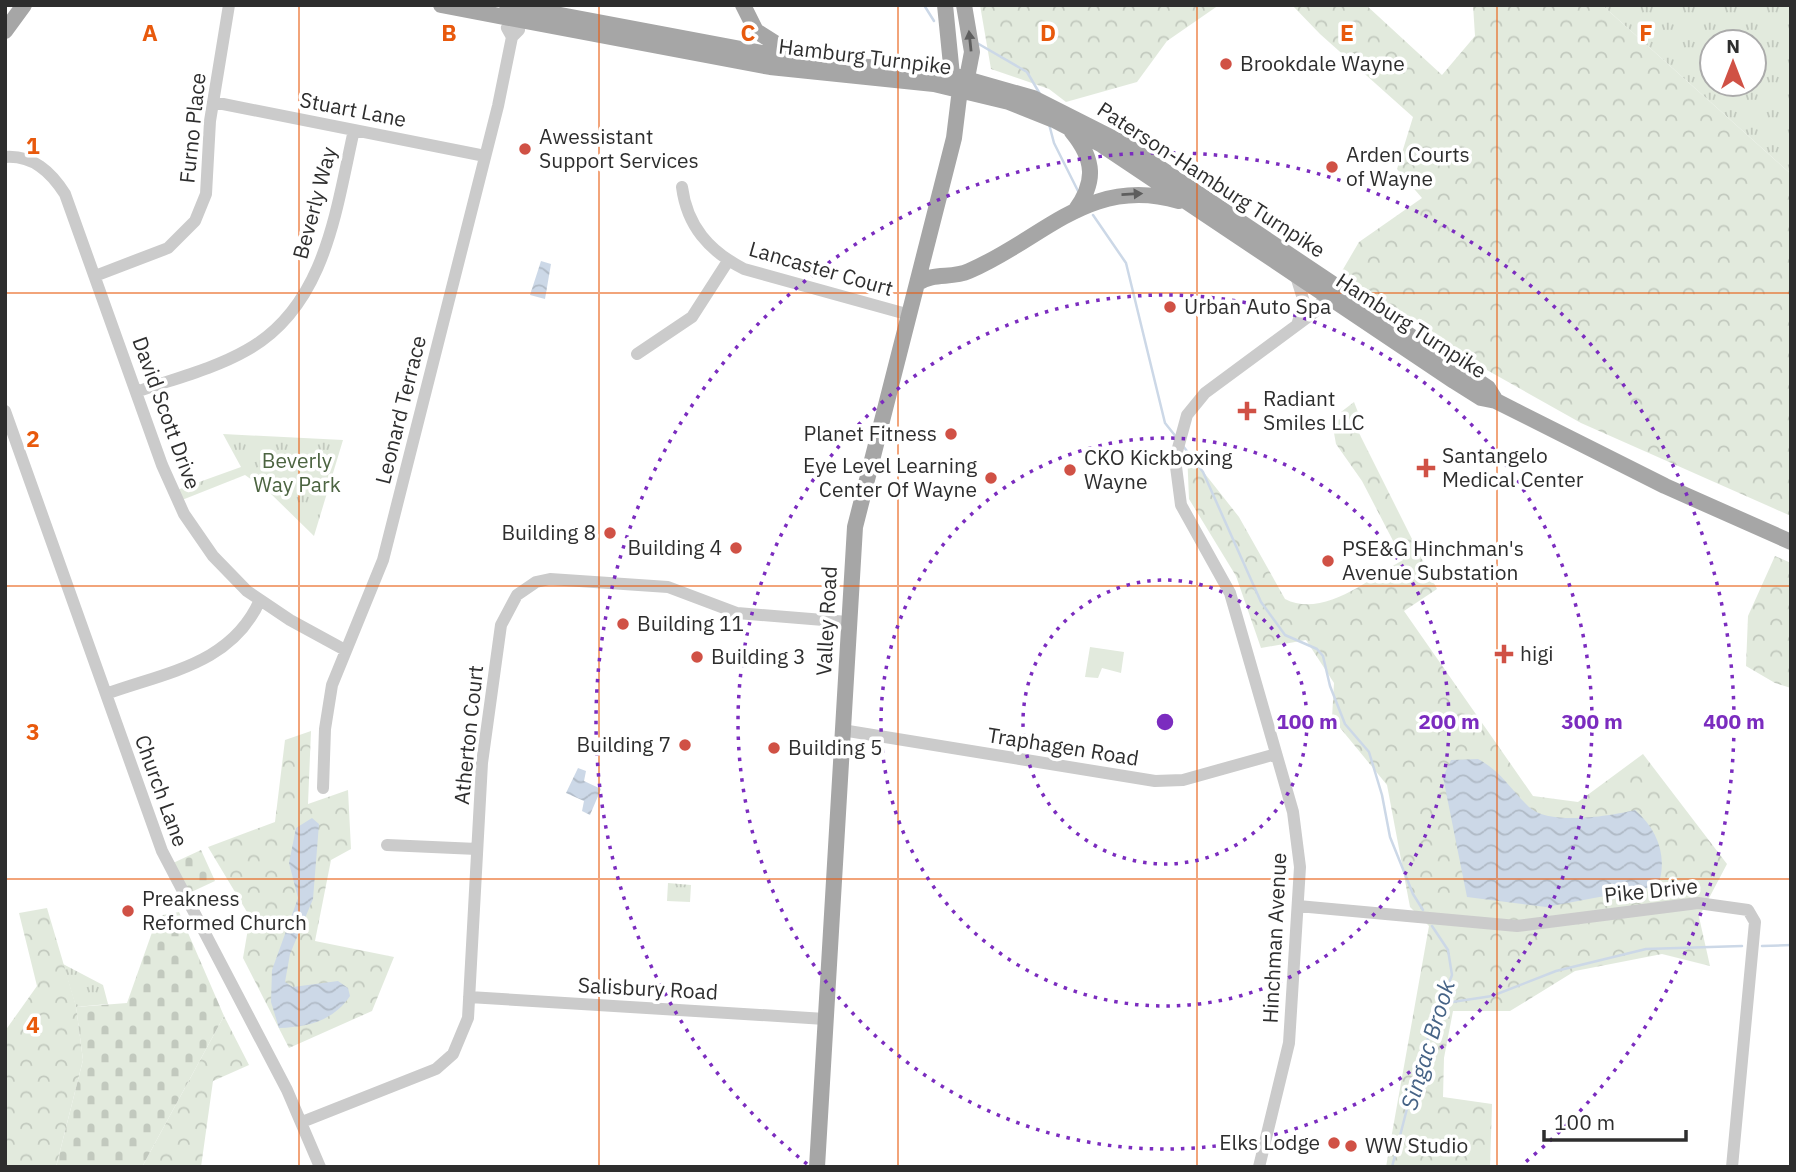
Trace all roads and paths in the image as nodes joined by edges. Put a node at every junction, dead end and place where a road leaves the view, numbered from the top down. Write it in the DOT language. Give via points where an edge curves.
graph roads {
  1 [pos="24,5"];
  2 [pos="229,5"];
  3 [pos="440,5"];
  4 [pos="507,5"];
  5 [pos="743,5"];
  6 [pos="946,5"];
  7 [pos="964,5"];
  8 [pos="516,20"];
  9 [pos="5,31"];
  10 [pos="805,61"];
  11 [pos="960,81"];
  12 [pos="213,102"];
  13 [pos="1049,112"];
  14 [pos="354,130"];
  15 [pos="485,156"];
  16 [pos="5,157"];
  17 [pos="682,187"];
  18 [pos="1191,205"];
  19 [pos="1075,212"];
  20 [pos="728,261"];
  21 [pos="923,261"];
  22 [pos="984,262"];
  23 [pos="95,276"];
  24 [pos="1296,276"];
  25 [pos="918,283"];
  26 [pos="1329,290"];
  27 [pos="910,316"];
  28 [pos="1298,323"];
  29 [pos="637,354"];
  30 [pos="136,392"];
  31 [pos="5,411"];
  32 [pos="1791,542"];
  33 [pos="260,600"];
  34 [pos="848,622"];
  35 [pos="345,650"];
  36 [pos="106,694"];
  37 [pos="842,730"];
  38 [pos="1276,754"];
  39 [pos="323,788"];
  40 [pos="387,845"];
  41 [pos="477,849"];
  42 [pos="1298,906"];
  43 [pos="469,997"];
  44 [pos="825,1019"];
  45 [pos="302,1122"];
  46 [pos="320,1167"];
  47 [pos="817,1167"];
  48 [pos="1259,1167"];
  49 [pos="1732,1167"];
  1 -- 9 [label="main road"];
  2 -- 12 [label="street, Furno Place"];
  3 -- 8 [label="main road, Hamburg Turnpike"];
  4 -- 10 [label="main road"];
  5 -- 10 [label="main road" via="756,31"];
  6 -- 11 [label="main road, Valley Road"];
  11 -- 7 [label="main road, Valley Road, one-way" via="972,52"];
  8 -- 11 [label="main road, Hamburg Turnpike" via="770,67"];
  8 -- 15 [label="street, Leonard Terrace" via="507,28 512,37"];
  10 -- 11 [label="main road" via="898,67"];
  11 -- 13 [label="main road, Hamburg Turnpike"];
  11 -- 21 [label="main road, Valley Road" via="954,138"];
  12 -- 14 [label="street, Stuart Lane"];
  12 -- 23 [label="street, Furno Place" via="208,179 195,221 168,248"];
  13 -- 18 [label="main road, Hamburg Turnpike"];
  13 -- 19 [label="main road" via="1082,144 1092,165 1091,184"];
  13 -- 26 [label="main road, Paterson-Hamburg Turnpike" via="1124,144"];
  14 -- 15 [label="street, Stuart Lane"];
  14 -- 30 [label="street, Beverly Way" via="326,248 313,279 289,315 248,349"];
  15 -- 35 [label="street, Leonard Terrace" via="383,560"];
  16 -- 23 [label="street, David Scott Drive" via="27,159 57,182"];
  17 -- 20 [label="street, Lancaster Court" via="684,204 699,234"];
  19 -- 18 [label="main road, one-way" via="1131,193"];
  18 -- 24 [label="main road, Hamburg Turnpike"];
  19 -- 22 [label="main road"];
  20 -- 27 [label="street, Lancaster Court"];
  20 -- 29 [label="street" via="692,317"];
  21 -- 22 [label="main road" via="958,266"];
  21 -- 25 [label="main road, Valley Road"];
  22 -- 25 [label="main road" via="962,274 933,275"];
  23 -- 30 [label="street, David Scott Drive"];
  24 -- 26 [label="main road, Hamburg Turnpike"];
  24 -- 28 [label="street" via="1304,302"];
  25 -- 27 [label="main road, Valley Road"];
  26 -- 28 [label="street, Hinchman Avenue" via="1316,311"];
  26 -- 32 [label="main road, Hamburg Turnpike" via="1481,398 1496,401 1630,469"];
  27 -- 34 [label="main road, Valley Road" via="855,527"];
  28 -- 38 [label="street, Hinchman Avenue" via="1205,393 1179,437 1175,475 1181,505 1230,593"];
  30 -- 33 [label="street, David Scott Drive" via="184,513 213,556"];
  31 -- 36 [label="street, Church Lane"];
  33 -- 35 [label="street, David Scott Drive"];
  33 -- 36 [label="street" via="246,627 220,650"];
  34 -- 37 [label="main road, Valley Road"];
  34 -- 41 [label="street, Atherton Court" via="737,613 653,585 550,579 526,587 512,601 501,625 482,763"];
  35 -- 39 [label="street, Leonard Terrace" via="327,707"];
  36 -- 45 [label="street, Church Lane" via="162,851"];
  37 -- 38 [label="street, Traphagen Road" via="1155,781 1192,778"];
  37 -- 44 [label="main road, Valley Road"];
  38 -- 42 [label="street, Hinchman Avenue" via="1297,830"];
  40 -- 41 [label="street"];
  41 -- 43 [label="street, Atherton Court"];
  42 -- 48 [label="street, Hinchman Avenue" via="1289,1044"];
  42 -- 49 [label="street, Pike Drive" via="1517,926 1698,903 1748,910 1755,922"];
  43 -- 44 [label="street, Salisbury Road"];
  43 -- 45 [label="street, Atherton Court" via="465,1031 446,1062"];
  44 -- 47 [label="main road, Valley Road"];
  45 -- 46 [label="street, Church Lane"];
}
